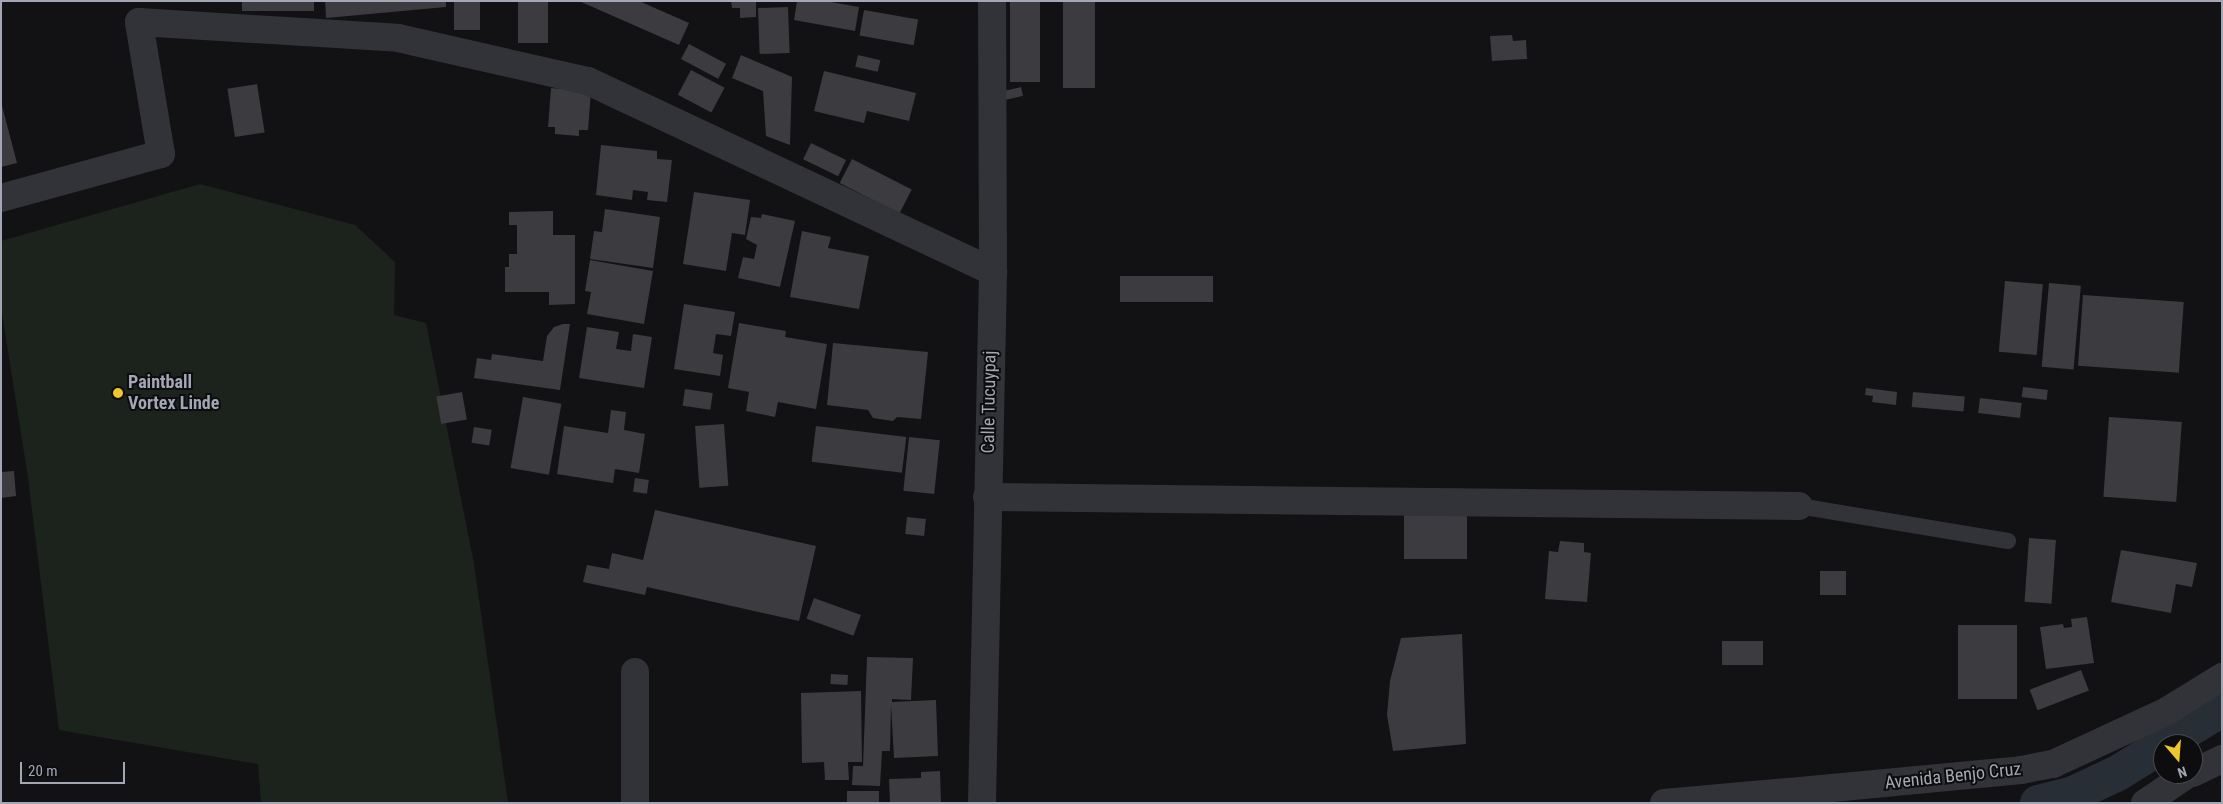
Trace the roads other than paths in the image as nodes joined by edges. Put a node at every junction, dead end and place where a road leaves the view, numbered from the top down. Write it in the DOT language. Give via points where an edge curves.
graph roads {
  1 [pos="992,1"];
  2 [pos="137,12"];
  3 [pos="1,198"];
  4 [pos="993,272"];
  5 [pos="987,497"];
  6 [pos="1799,506"];
  7 [pos="2008,541"];
  8 [pos="635,672"];
  9 [pos="2222,678"];
  10 [pos="2206,771"];
  11 [pos="635,803"];
  12 [pos="982,803"];
  13 [pos="1664,803"];
  14 [pos="2145,803"];
  1 -- 4 [label="street, Calle Tucuypaj"];
  2 -- 3 [label="street" via="162,154"];
  2 -- 4 [label="street" via="398,38 588,81"];
  4 -- 5 [label="street, Calle Tucuypaj"];
  5 -- 6 [label="street"];
  5 -- 12 [label="street, Calle Tucuypaj"];
  6 -- 7 [label="lane"];
  8 -- 11 [label="street"];
  9 -- 13 [label="street, Avenida Benjo Cruz" via="2166,710 2053,764 2021,770"];
  10 -- 14 [label="street"];
}
